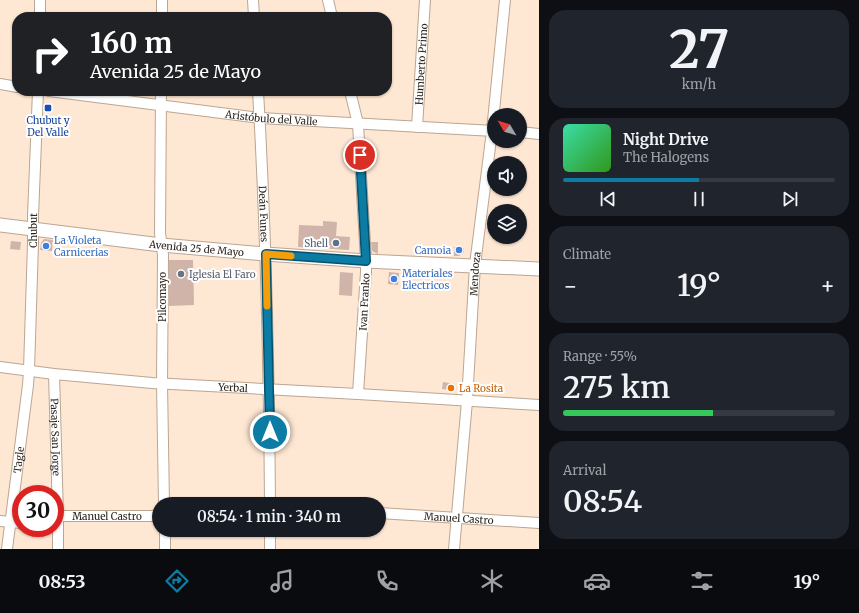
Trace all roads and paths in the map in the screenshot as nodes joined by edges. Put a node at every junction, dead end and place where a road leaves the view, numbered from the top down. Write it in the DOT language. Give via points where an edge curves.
graph roads {
  1 [pos="40,0"];
  2 [pos="162,0"];
  3 [pos="253,0"];
  4 [pos="328,0"];
  5 [pos="425,0"];
  6 [pos="504,0"];
  7 [pos="40,12"];
  8 [pos="162,12"];
  9 [pos="254,12"];
  10 [pos="331,12"];
  11 [pos="0,84"];
  12 [pos="12,85"];
  13 [pos="38,96"];
  14 [pos="86,96"];
  15 [pos="161,96"];
  16 [pos="258,96"];
  17 [pos="351,96"];
  18 [pos="161,106"];
  19 [pos="495,108"];
  20 [pos="260,118"];
  21 [pos="358,124"];
  22 [pos="417,128"];
  23 [pos="487,131"];
  24 [pos="527,133"];
  25 [pos="539,134"];
  26 [pos="491,148"];
  27 [pos="0,225"];
  28 [pos="33,229"];
  29 [pos="161,245"];
  30 [pos="266,254"];
  31 [pos="366,261"];
  32 [pos="475,266"];
  33 [pos="539,268"];
  34 [pos="0,367"];
  35 [pos="29,370"];
  36 [pos="54,374"];
  37 [pos="162,383"];
  38 [pos="269,389"];
  39 [pos="358,394"];
  40 [pos="467,401"];
  41 [pos="539,405"];
  42 [pos="56,485"];
  43 [pos="164,497"];
  44 [pos="270,497"];
  45 [pos="386,513"];
  46 [pos="64,516"];
  47 [pos="152,516"];
  48 [pos="457,518"];
  49 [pos="5,522"];
  50 [pos="539,523"];
  51 [pos="58,537"];
  52 [pos="165,537"];
  53 [pos="270,537"];
  54 [pos="6,549"];
  55 [pos="58,549"];
  56 [pos="165,549"];
  57 [pos="270,549"];
  58 [pos="454,549"];
  1 -- 7 [label="street"];
  2 -- 8 [label="street"];
  3 -- 9 [label="street"];
  4 -- 10 [label="street"];
  5 -- 22 [label="street, Humberto Primo"];
  6 -- 19 [label="street, Mendoza"];
  11 -- 12 [label="street"];
  13 -- 28 [label="street, Chubut"];
  14 -- 18 [label="street, Aristóbulo del Valle"];
  15 -- 18 [label="street, Pilcomayo"];
  16 -- 20 [label="street, Deán Funes"];
  17 -- 21 [label="street, Ivan Franko"];
  18 -- 20 [label="street, Aristóbulo del Valle"];
  18 -- 29 [label="street, Pilcomayo"];
  20 -- 21 [label="street, Aristóbulo del Valle"];
  20 -- 30 [label="street, Deán Funes"];
  21 -- 22 [label="street, Aristóbulo del Valle"];
  21 -- 31 [label="street, Ivan Franko"];
  22 -- 23 [label="street, Aristóbulo del Valle"];
  24 -- 25 [label="street"];
  26 -- 32 [label="street, Mendoza"];
  27 -- 28 [label="main road, Avenida 25 de Mayo"];
  28 -- 29 [label="main road, Avenida 25 de Mayo"];
  28 -- 35 [label="street, Chubut"];
  29 -- 30 [label="main road, Avenida 25 de Mayo"];
  29 -- 37 [label="street, Pilcomayo"];
  30 -- 31 [label="main road, Avenida 25 de Mayo"];
  30 -- 38 [label="street, Deán Funes"];
  31 -- 32 [label="main road, Avenida 25 de Mayo"];
  31 -- 39 [label="street, Ivan Franko"];
  32 -- 33 [label="main road, Avenida 25 de Mayo"];
  32 -- 40 [label="street, Mendoza"];
  34 -- 35 [label="street, Yerbal"];
  35 -- 36 [label="street, Yerbal"];
  35 -- 49 [label="street, Tagle"];
  36 -- 37 [label="street, Yerbal"];
  36 -- 42 [label="street, Pasaje San Jorge"];
  37 -- 38 [label="street, Yerbal"];
  37 -- 43 [label="street, Pilcomayo"];
  38 -- 39 [label="street, Yerbal"];
  38 -- 44 [label="street, Deán Funes"];
  39 -- 40 [label="street, Yerbal"];
  40 -- 41 [label="street, Yerbal"];
  40 -- 48 [label="street, Mendoza"];
  45 -- 48 [label="street, Manuel Castro"];
  46 -- 47 [label="street, Manuel Castro"];
  48 -- 50 [label="street, Manuel Castro"];
  48 -- 58 [label="street, Mendoza"];
  49 -- 54 [label="street, Tagle"];
  51 -- 55 [label="street, Pasaje San Jorge"];
  52 -- 56 [label="street"];
  53 -- 57 [label="street"];
}
